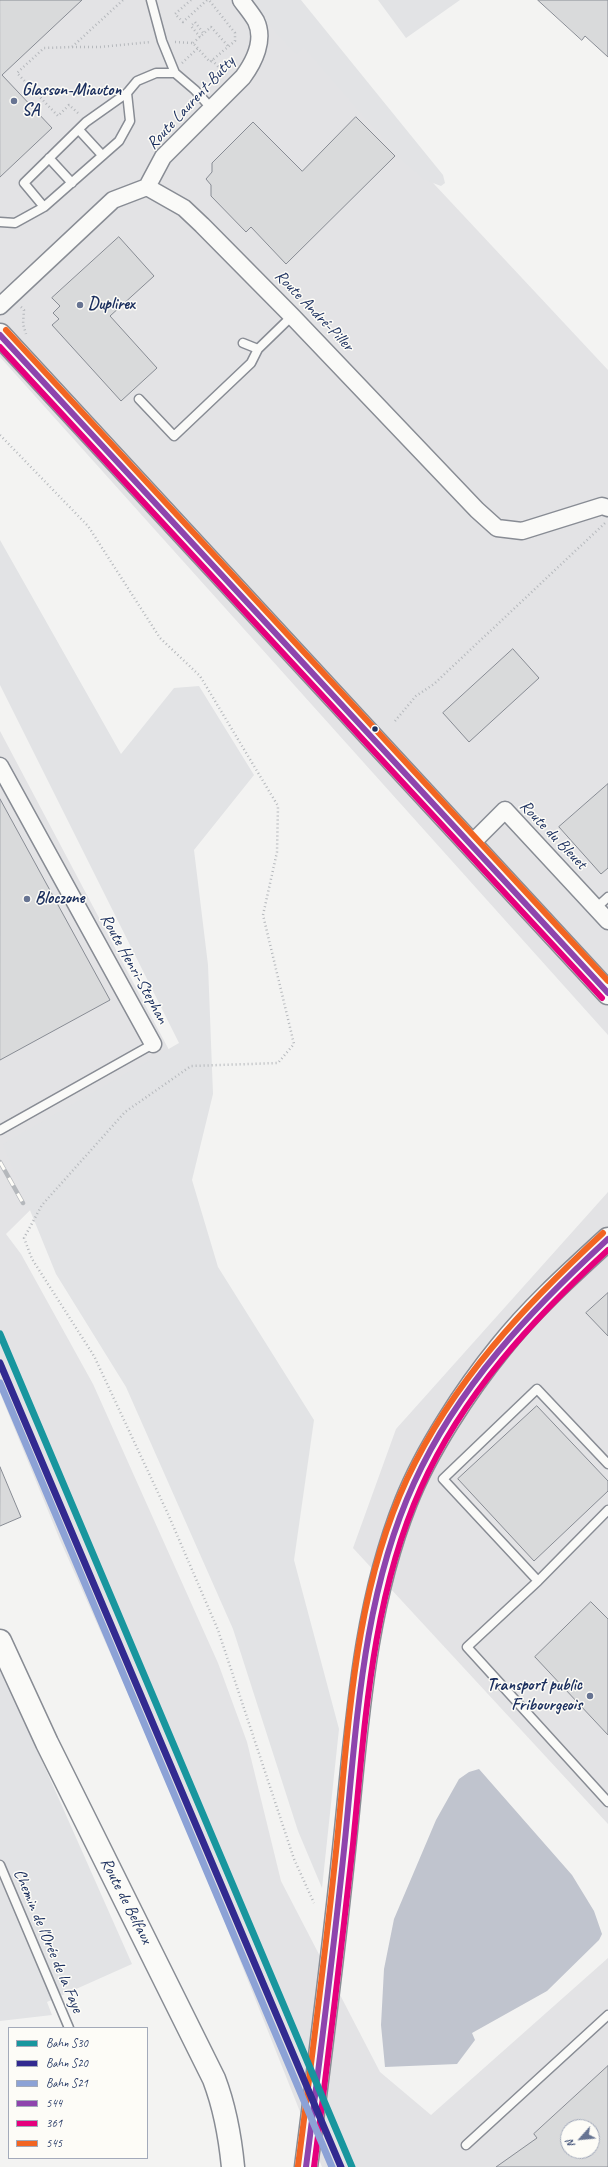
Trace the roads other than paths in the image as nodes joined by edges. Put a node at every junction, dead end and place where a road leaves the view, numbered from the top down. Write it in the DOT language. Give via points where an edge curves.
graph roads {
  1 [pos="151,0"];
  2 [pos="241,0"];
  3 [pos="174,70"];
  4 [pos="127,93"];
  5 [pos="211,108"];
  6 [pos="79,130"];
  7 [pos="102,155"];
  8 [pos="49,158"];
  9 [pos="72,183"];
  10 [pos="147,187"];
  11 [pos="44,207"];
  12 [pos="0,222"];
  13 [pos="0,306"];
  14 [pos="292,316"];
  15 [pos="0,335"];
  16 [pos="243,343"];
  17 [pos="258,349"];
  18 [pos="139,399"];
  19 [pos="608,515"];
  20 [pos="0,766"];
  21 [pos="470,845"];
  22 [pos="608,897"];
  23 [pos="596,908"];
  24 [pos="608,921"];
  25 [pos="608,993"];
  26 [pos="153,1044"];
  27 [pos="0,1130"];
  28 [pos="608,1239"];
  29 [pos="608,1464"];
  30 [pos="608,1510"];
  31 [pos="538,1581"];
  32 [pos="1,1647"];
  33 [pos="608,1802"];
  34 [pos="0,1865"];
  35 [pos="608,2015"];
  36 [pos="69,2027"];
  37 [pos="466,2145"];
  38 [pos="232,2167"];
  39 [pos="306,2167"];
  1 -- 3 [label="lane" via="162,41"];
  2 -- 5 [label="street, Route Laurent-Butty" via="256,22 259,42 257,54 243,77"];
  3 -- 4 [label="lane" via="156,73 137,82"];
  3 -- 5 [label="lane"];
  4 -- 6 [label="lane" via="86,122"];
  4 -- 7 [label="lane" via="130,121 119,141"];
  5 -- 10 [label="street, Route Laurent-Butty" via="163,157"];
  6 -- 7 [label="lane"];
  6 -- 8 [label="lane"];
  7 -- 9 [label="lane"];
  8 -- 9 [label="lane"];
  8 -- 11 [label="lane" via="24,183"];
  9 -- 11 [label="lane"];
  10 -- 13 [label="street" via="113,200"];
  10 -- 14 [label="street, Route André-Piller" via="184,208"];
  11 -- 12 [label="lane" via="15,222"];
  14 -- 17 [label="lane"];
  14 -- 19 [label="street, Route André-Piller" via="497,528 522,531 602,506"];
  15 -- 21 [label="main road"];
  16 -- 17 [label="lane"];
  17 -- 18 [label="lane" via="251,363 174,436"];
  20 -- 26 [label="street, Route Henri-Stephan"];
  21 -- 23 [label="street, Route du Bleuet" via="505,810"];
  21 -- 25 [label="main road"];
  22 -- 23 [label="lane"];
  23 -- 24 [label="street, Route du Bleuet"];
  26 -- 27 [label="lane"];
  28 -- 39 [label="main road" via="554,1290 501,1346 432,1447 406,1501 386,1562 372,1616 360,1701 334,1950"];
  29 -- 31 [label="lane" via="537,1389 443,1479"];
  30 -- 31 [label="lane"];
  31 -- 33 [label="lane" via="467,1647"];
  32 -- 38 [label="main road, Route de Belfaux" via="214,2079 224,2104 230,2133"];
  34 -- 36 [label="lane, Chemin de l'Orée de la Faye"];
  35 -- 37 [label="lane"];
}
